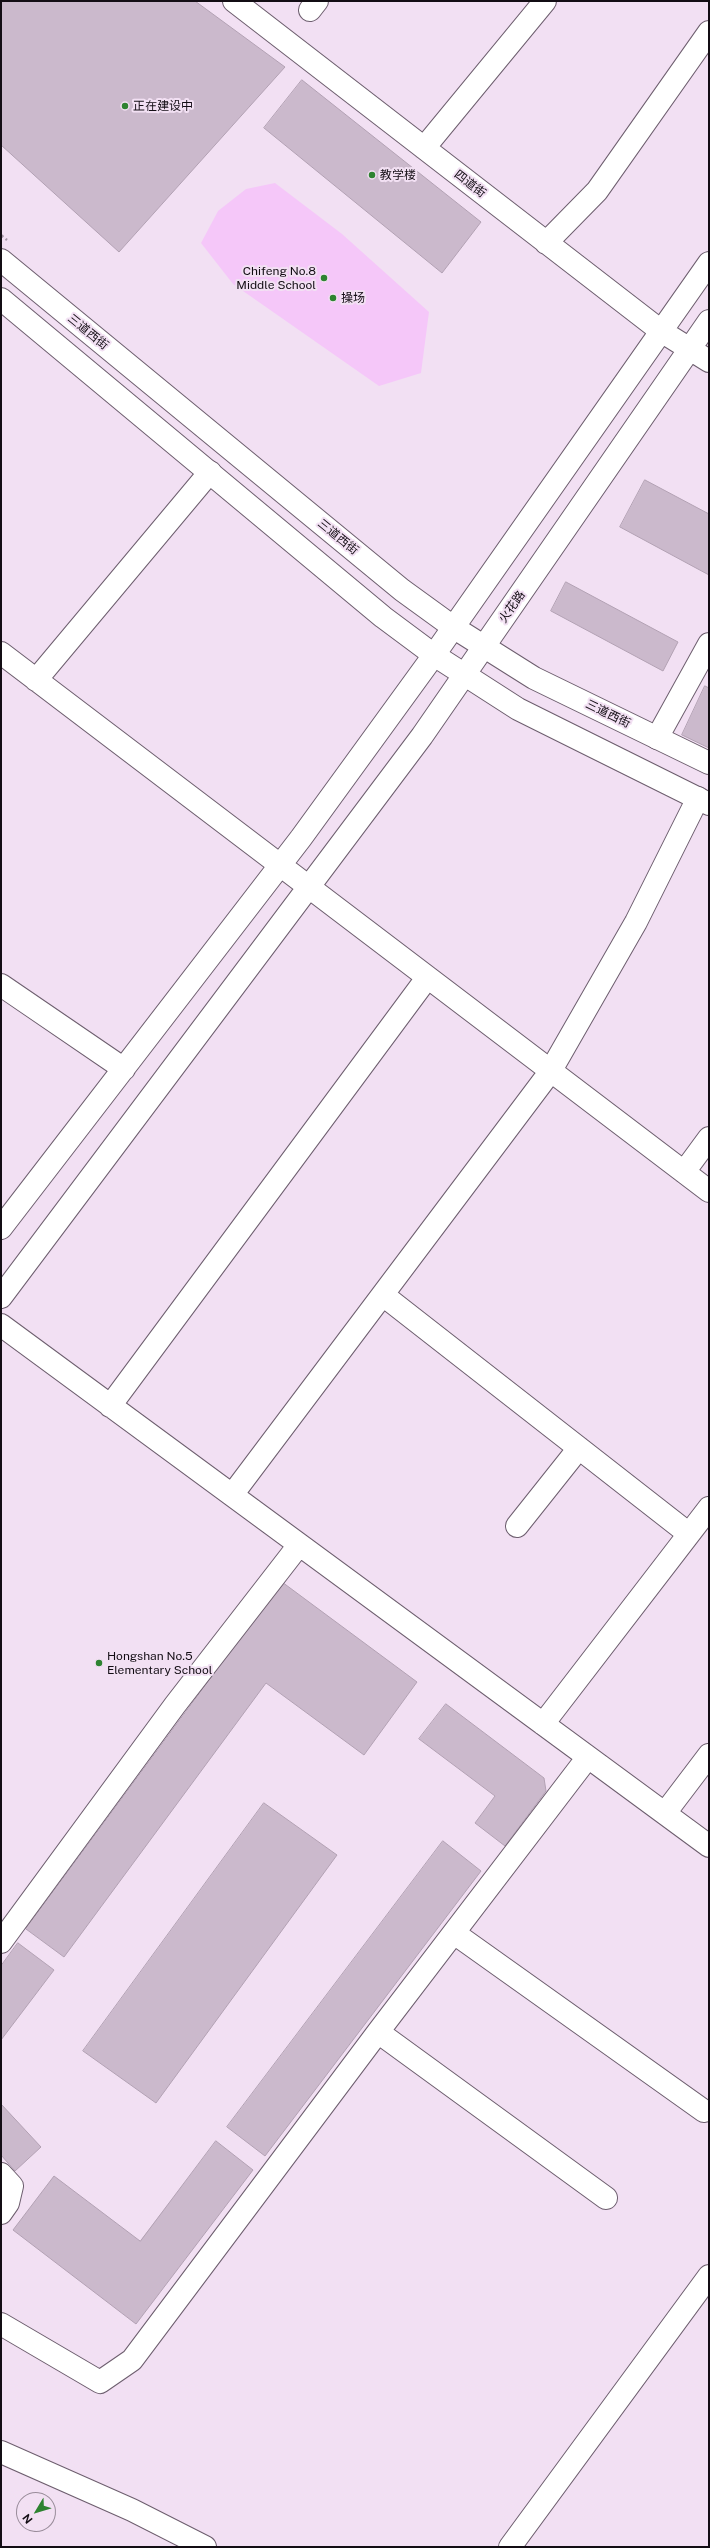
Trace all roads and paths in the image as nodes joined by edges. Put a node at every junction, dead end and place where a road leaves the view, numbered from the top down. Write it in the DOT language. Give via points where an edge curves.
graph roads {
  1 [pos="234,1"];
  2 [pos="545,1"];
  3 [pos="709,32"];
  4 [pos="424,148"];
  5 [pos="546,243"];
  6 [pos="1,260"];
  7 [pos="709,263"];
  8 [pos="1,299"];
  9 [pos="709,321"];
  10 [pos="660,332"];
  11 [pos="689,351"];
  12 [pos="709,361"];
  13 [pos="210,472"];
  14 [pos="453,627"];
  15 [pos="709,644"];
  16 [pos="484,648"];
  17 [pos="1,653"];
  18 [pos="434,655"];
  19 [pos="465,676"];
  20 [pos="36,680"];
  21 [pos="657,738"];
  22 [pos="709,763"];
  23 [pos="704,801"];
  24 [pos="280,866"];
  25 [pos="309,888"];
  26 [pos="426,978"];
  27 [pos="1,985"];
  28 [pos="124,1069"];
  29 [pos="550,1072"];
  30 [pos="709,1138"];
  31 [pos="684,1172"];
  32 [pos="709,1191"];
  33 [pos="1,1228"];
  34 [pos="383,1295"];
  35 [pos="1,1297"];
  36 [pos="1,1324"];
  37 [pos="110,1406"];
  38 [pos="578,1448"];
  39 [pos="232,1495"];
  40 [pos="709,1508"];
  41 [pos="517,1526"];
  42 [pos="689,1534"];
  43 [pos="299,1545"];
  44 [pos="543,1724"];
  45 [pos="709,1755"];
  46 [pos="588,1757"];
  47 [pos="665,1813"];
  48 [pos="709,1846"];
  49 [pos="4,1929"];
  50 [pos="454,1933"];
  51 [pos="378,2032"];
  52 [pos="704,2111"];
  53 [pos="1,2174"];
  54 [pos="606,2198"];
  55 [pos="1,2213"];
  56 [pos="709,2276"];
  57 [pos="1,2324"];
  58 [pos="1,2452"];
  59 [pos="205,2547"];
  60 [pos="510,2547"];
  1 -- 4 [label="street, 四道街"];
  2 -- 4 [label="street"];
  3 -- 5 [label="street" via="597,191"];
  4 -- 5 [label="street, 四道街"];
  5 -- 10 [label="street, 四道街"];
  6 -- 14 [label="street, 三道西街" via="402,590"];
  7 -- 10 [label="street"];
  8 -- 13 [label="street"];
  9 -- 11 [label="street, 火花路"];
  10 -- 11 [label="street, 四道街"];
  10 -- 14 [label="street"];
  11 -- 12 [label="street, 四道街"];
  11 -- 16 [label="street, 火花路"];
  13 -- 18 [label="street" via="383,617"];
  13 -- 20 [label="street"];
  14 -- 16 [label="street, 三道西街"];
  14 -- 18 [label="street"];
  15 -- 21 [label="street"];
  16 -- 19 [label="street, 火花路"];
  16 -- 21 [label="street, 三道西街" via="534,678"];
  17 -- 20 [label="street"];
  18 -- 19 [label="street"];
  18 -- 24 [label="street"];
  19 -- 23 [label="street" via="518,708"];
  19 -- 25 [label="street, 火花路"];
  20 -- 24 [label="street"];
  21 -- 22 [label="street, 三道西街"];
  23 -- 29 [label="street"];
  24 -- 25 [label="street"];
  24 -- 28 [label="street"];
  25 -- 26 [label="street"];
  25 -- 35 [label="street, 火花路"];
  26 -- 29 [label="street"];
  26 -- 37 [label="street"];
  27 -- 28 [label="street"];
  28 -- 33 [label="street"];
  29 -- 31 [label="street"];
  29 -- 34 [label="street"];
  30 -- 31 [label="street"];
  31 -- 32 [label="street"];
  34 -- 38 [label="street"];
  34 -- 39 [label="street"];
  36 -- 37 [label="street"];
  37 -- 39 [label="street"];
  38 -- 41 [label="street"];
  38 -- 42 [label="street"];
  39 -- 43 [label="street"];
  40 -- 42 [label="street"];
  42 -- 44 [label="street"];
  43 -- 44 [label="street"];
  43 -- 49 [label="street"];
  44 -- 46 [label="street"];
  45 -- 47 [label="street"];
  46 -- 47 [label="street"];
  46 -- 50 [label="street"];
  47 -- 48 [label="street"];
  50 -- 51 [label="street"];
  50 -- 52 [label="street"];
  51 -- 54 [label="street"];
  51 -- 57 [label="street" via="132,2360 100,2382"];
  53 -- 55 [label="street" via="12,2186 8,2203"];
  56 -- 60 [label="street"];
  58 -- 59 [label="street" via="132,2510"];
}
